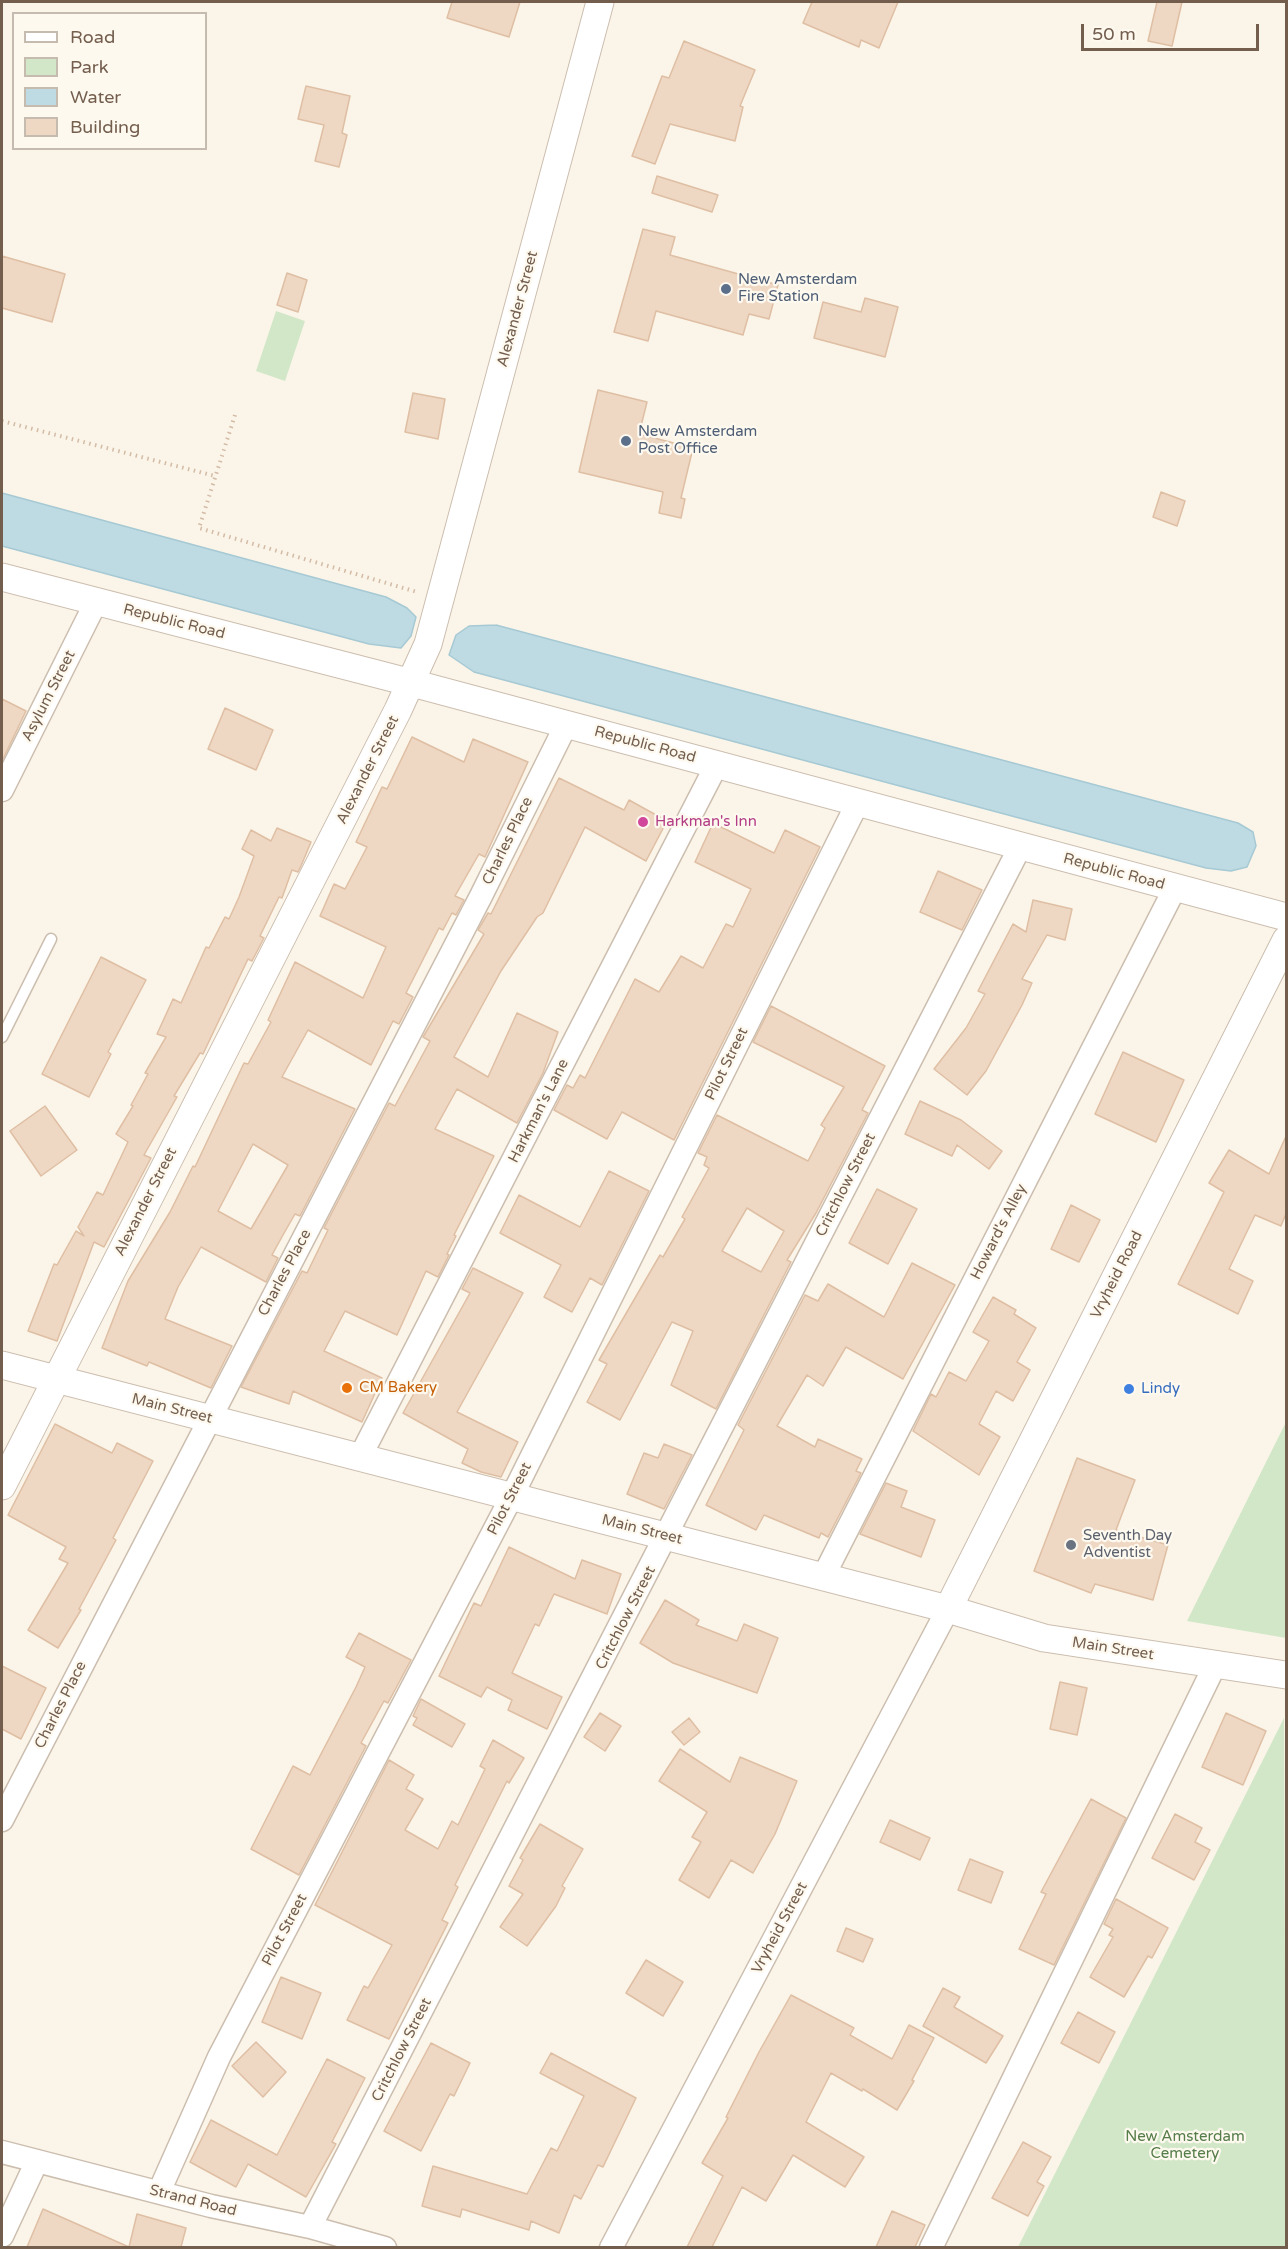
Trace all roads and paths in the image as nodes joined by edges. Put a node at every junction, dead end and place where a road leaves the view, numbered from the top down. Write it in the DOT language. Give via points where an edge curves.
graph roads {
  1 [pos="600,2"];
  2 [pos="235,415"];
  3 [pos="2,421"];
  4 [pos="215,476"];
  5 [pos="2,577"];
  6 [pos="440,599"];
  7 [pos="96,602"];
  8 [pos="412,683"];
  9 [pos="566,725"];
  10 [pos="717,764"];
  11 [pos="2,790"];
  12 [pos="857,804"];
  13 [pos="1020,847"];
  14 [pos="1175,888"];
  15 [pos="1287,917"];
  16 [pos="51,939"];
  17 [pos="1287,940"];
  18 [pos="2,1037"];
  19 [pos="2,1365"];
  20 [pos="56,1379"];
  21 [pos="209,1418"];
  22 [pos="360,1457"];
  23 [pos="2,1486"];
  24 [pos="512,1496"];
  25 [pos="668,1537"];
  26 [pos="823,1577"];
  27 [pos="948,1609"];
  28 [pos="1215,1665"];
  29 [pos="1287,1675"];
  30 [pos="2,1820"];
  31 [pos="2,2152"];
  32 [pos="37,2161"];
  33 [pos="159,2192"];
  34 [pos="310,2227"];
  35 [pos="2,2236"];
  36 [pos="356,2244"];
  37 [pos="385,2247"];
  38 [pos="611,2247"];
  39 [pos="931,2247"];
  1 -- 6 [label="street, Alexander Street"];
  2 -- 4 [label="path"];
  3 -- 4 [label="path"];
  4 -- 6 [label="path" via="199,528"];
  5 -- 7 [label="street, Republic Road"];
  6 -- 8 [label="street, Alexander Street"];
  7 -- 8 [label="street, Republic Road"];
  7 -- 11 [label="street, Asylum Street"];
  8 -- 9 [label="street, Republic Road"];
  8 -- 20 [label="street, Alexander Street"];
  9 -- 10 [label="street, Republic Road"];
  9 -- 21 [label="street, Charles Place"];
  10 -- 12 [label="street, Republic Road"];
  10 -- 22 [label="street, Harkman's Lane"];
  12 -- 13 [label="street, Republic Road"];
  12 -- 24 [label="street, Pilot Street"];
  13 -- 14 [label="street, Republic Road"];
  13 -- 25 [label="street, Critchlow Street"];
  14 -- 15 [label="street, Republic Road"];
  14 -- 26 [label="street, Howard's Alley"];
  16 -- 18 [label="lane"];
  17 -- 27 [label="street, Vryheid Road"];
  19 -- 20 [label="street, Main Street"];
  20 -- 21 [label="street, Main Street"];
  20 -- 23 [label="street, Alexander Street"];
  21 -- 22 [label="street, Main Street"];
  21 -- 30 [label="street, Charles Place"];
  22 -- 24 [label="street, Main Street"];
  24 -- 25 [label="street, Main Street"];
  24 -- 33 [label="street, Pilot Street" via="219,2057"];
  25 -- 26 [label="street, Main Street"];
  25 -- 34 [label="street, Critchlow Street"];
  26 -- 27 [label="street, Main Street"];
  27 -- 28 [label="street, Main Street" via="1044,1638"];
  27 -- 38 [label="street, Vryheid Street"];
  28 -- 29 [label="street, Main Street"];
  28 -- 39 [label="street"];
  31 -- 32 [label="street, Strand Road"];
  32 -- 33 [label="street, Strand Road"];
  32 -- 35 [label="street"];
  33 -- 34 [label="street, Strand Road"];
  34 -- 36 [label="street, Strand Road"];
  36 -- 37 [label="street, Strand Road"];
}
